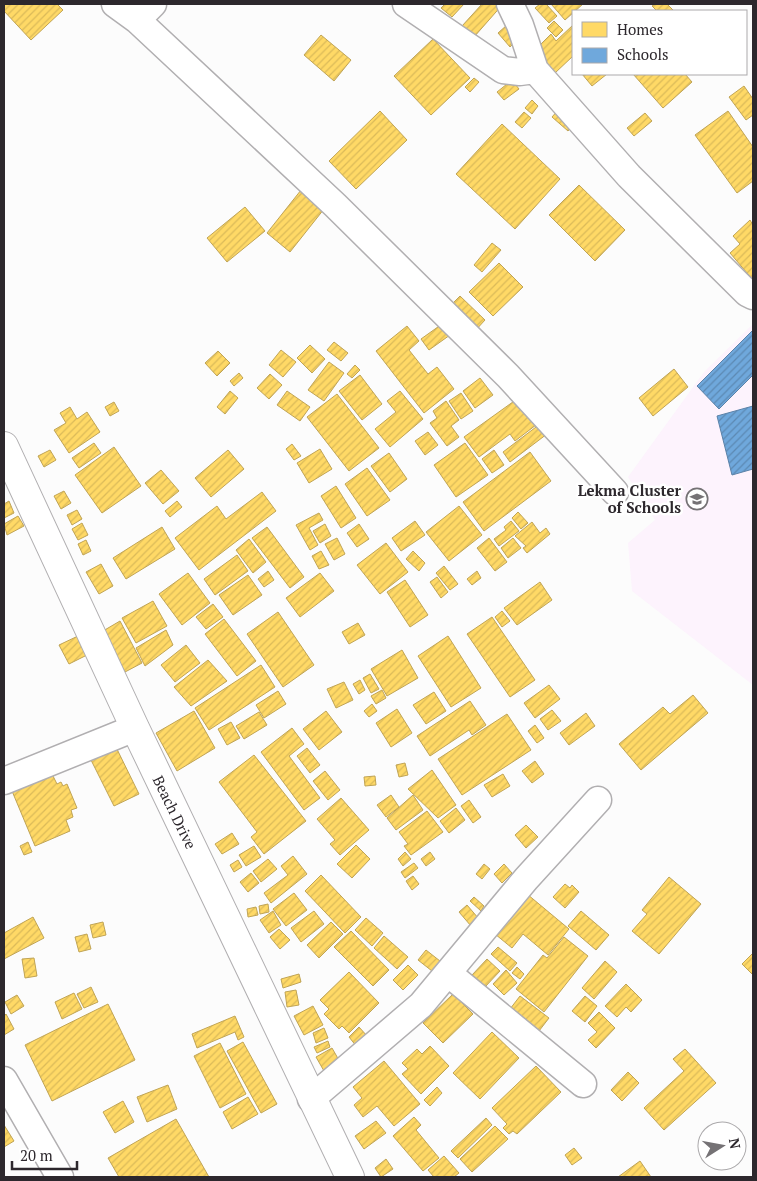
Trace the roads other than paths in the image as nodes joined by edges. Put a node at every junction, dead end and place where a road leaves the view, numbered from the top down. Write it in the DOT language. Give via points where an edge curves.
graph roads {
  1 [pos="115,4"];
  2 [pos="406,4"];
  3 [pos="510,4"];
  4 [pos="145,12"];
  5 [pos="535,70"];
  6 [pos="753,296"];
  7 [pos="4,446"];
  8 [pos="615,492"];
  9 [pos="135,728"];
  10 [pos="4,782"];
  11 [pos="598,800"];
  12 [pos="449,974"];
  13 [pos="4,1080"];
  14 [pos="583,1084"];
  15 [pos="311,1099"];
  16 [pos="60,1177"];
  17 [pos="350,1177"];
  1 -- 4 [label="street"];
  2 -- 5 [label="street" via="503,70"];
  3 -- 5 [label="street"];
  4 -- 8 [label="street" via="508,376"];
  5 -- 6 [label="street" via="629,176"];
  7 -- 9 [label="street, Beach Drive"];
  9 -- 10 [label="street"];
  9 -- 15 [label="street, Beach Drive"];
  11 -- 12 [label="street" via="526,880"];
  12 -- 14 [label="street"];
  12 -- 15 [label="street" via="421,1005"];
  13 -- 16 [label="street"];
  15 -- 17 [label="street, Beach Drive"];
}
